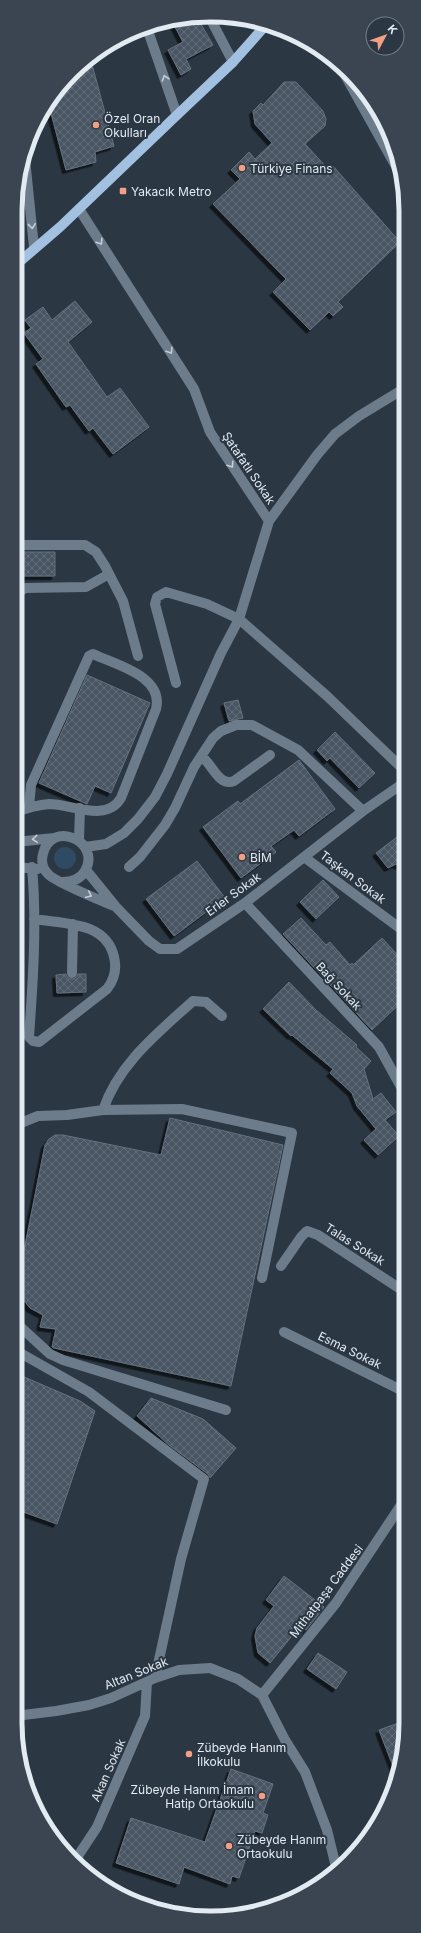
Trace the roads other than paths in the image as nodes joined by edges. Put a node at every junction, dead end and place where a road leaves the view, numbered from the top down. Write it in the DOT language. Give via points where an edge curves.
graph roads {
  1 [pos="212,22"];
  2 [pos="263,29"];
  3 [pos="149,32"];
  4 [pos="233,62"];
  5 [pos="350,83"];
  6 [pos="177,115"];
  7 [pos="392,160"];
  8 [pos="26,172"];
  9 [pos="79,209"];
  10 [pos="34,247"];
  11 [pos="22,259"];
  12 [pos="399,392"];
  13 [pos="269,521"];
  14 [pos="22,545"];
  15 [pos="110,574"];
  16 [pos="22,590"];
  17 [pos="239,620"];
  18 [pos="138,656"];
  19 [pos="176,683"];
  20 [pos="270,754"];
  21 [pos="201,756"];
  22 [pos="399,764"];
  23 [pos="399,786"];
  24 [pos="29,808"];
  25 [pos="80,808"];
  26 [pos="22,810"];
  27 [pos="363,811"];
  28 [pos="54,838"];
  29 [pos="22,840"];
  30 [pos="82,844"];
  31 [pos="304,856"];
  32 [pos="22,867"];
  33 [pos="32,867"];
  34 [pos="129,867"];
  35 [pos="45,870"];
  36 [pos="86,870"];
  37 [pos="62,882"];
  38 [pos="244,903"];
  39 [pos="116,907"];
  40 [pos="34,919"];
  41 [pos="73,924"];
  42 [pos="399,927"];
  43 [pos="72,973"];
  44 [pos="222,1016"];
  45 [pos="399,1083"];
  46 [pos="103,1110"];
  47 [pos="22,1122"];
  48 [pos="281,1266"];
  49 [pos="262,1278"];
  50 [pos="399,1288"];
  51 [pos="22,1328"];
  52 [pos="284,1332"];
  53 [pos="22,1354"];
  54 [pos="399,1389"];
  55 [pos="226,1410"];
  56 [pos="399,1507"];
  57 [pos="151,1680"];
  58 [pos="262,1695"];
  59 [pos="22,1715"];
  60 [pos="78,1857"];
  61 [pos="335,1864"];
  1 -- 4 [label="street"];
  2 -- 4 [label="main road"];
  6 -- 3 [label="street, one-way"];
  4 -- 6 [label="main road"];
  5 -- 7 [label="street"];
  6 -- 9 [label="main road"];
  8 -- 10 [label="street, one-way"];
  9 -- 10 [label="main road"];
  9 -- 13 [label="street, Şatafatlı Sokak, one-way" via="194,389 210,432"];
  10 -- 11 [label="main road"];
  12 -- 13 [label="street" via="335,434 317,454"];
  13 -- 17 [label="street, Şatafatlı Sokak"];
  14 -- 15 [label="street" via="85,545 96,552"];
  15 -- 16 [label="street" via="86,587"];
  15 -- 18 [label="street" via="123,601"];
  17 -- 19 [label="street" via="207,604 166,592 157,597 154,604"];
  17 -- 22 [label="street" via="327,696"];
  17 -- 30 [label="street, Şatafatlı Sokak" via="221,653 155,797 124,833 106,844"];
  20 -- 21 [label="street" via="234,782 228,783 221,779"];
  21 -- 27 [label="street" via="221,731 236,725 252,725 298,750"];
  21 -- 34 [label="street" via="165,825"];
  23 -- 27 [label="street, Erler Sokak"];
  24 -- 25 [label="street" via="49,804"];
  24 -- 25 [label="street" via="31,785 89,656 93,654 141,676 156,691 157,703 118,802 106,810"];
  24 -- 26 [label="street"];
  25 -- 30 [label="street"];
  27 -- 31 [label="street, Erler Sokak"];
  28 -- 29 [label="street, one-way"];
  28 -- 30 [label="street" via="64,836"];
  28 -- 35 [label="street" via="42,856"];
  30 -- 36 [label="street" via="88,854"];
  31 -- 38 [label="street, Erler Sokak"];
  31 -- 42 [label="street, Taşkan Sokak"];
  32 -- 33 [label="street"];
  33 -- 35 [label="street"];
  33 -- 40 [label="street"];
  35 -- 37 [label="street" via="49,876"];
  36 -- 37 [label="street" via="76,880"];
  36 -- 39 [label="street, Erler Sokak"];
  37 -- 39 [label="street, one-way"];
  38 -- 39 [label="street, Erler Sokak" via="177,950 160,949"];
  38 -- 45 [label="street, Bağ Sokak" via="379,1047"];
  40 -- 41 [label="street"];
  40 -- 41 [label="street" via="29,1037 36,1042 44,1040 108,989 114,979 116,962 107,942 96,931"];
  41 -- 43 [label="street"];
  44 -- 46 [label="street" via="206,1002 193,1001 160,1029 131,1061 109,1092"];
  46 -- 47 [label="street" via="38,1116"];
  46 -- 49 [label="street" via="182,1109 292,1133"];
  48 -- 50 [label="street, Talas Sokak" via="307,1231 318,1235"];
  51 -- 55 [label="street" via="50,1354 63,1360"];
  52 -- 54 [label="street, Esma Sokak"];
  53 -- 57 [label="street, Akan Sokak" via="89,1392 204,1479"];
  56 -- 58 [label="street, Mithatpaşa Caddesi" via="336,1603"];
  57 -- 58 [label="street, Altan Sokak" via="179,1670 210,1668 238,1679"];
  57 -- 59 [label="street, Altan Sokak" via="89,1705"];
  57 -- 60 [label="street, Akan Sokak" via="145,1716 97,1827"];
  58 -- 61 [label="street" via="305,1772 327,1830"];
}
